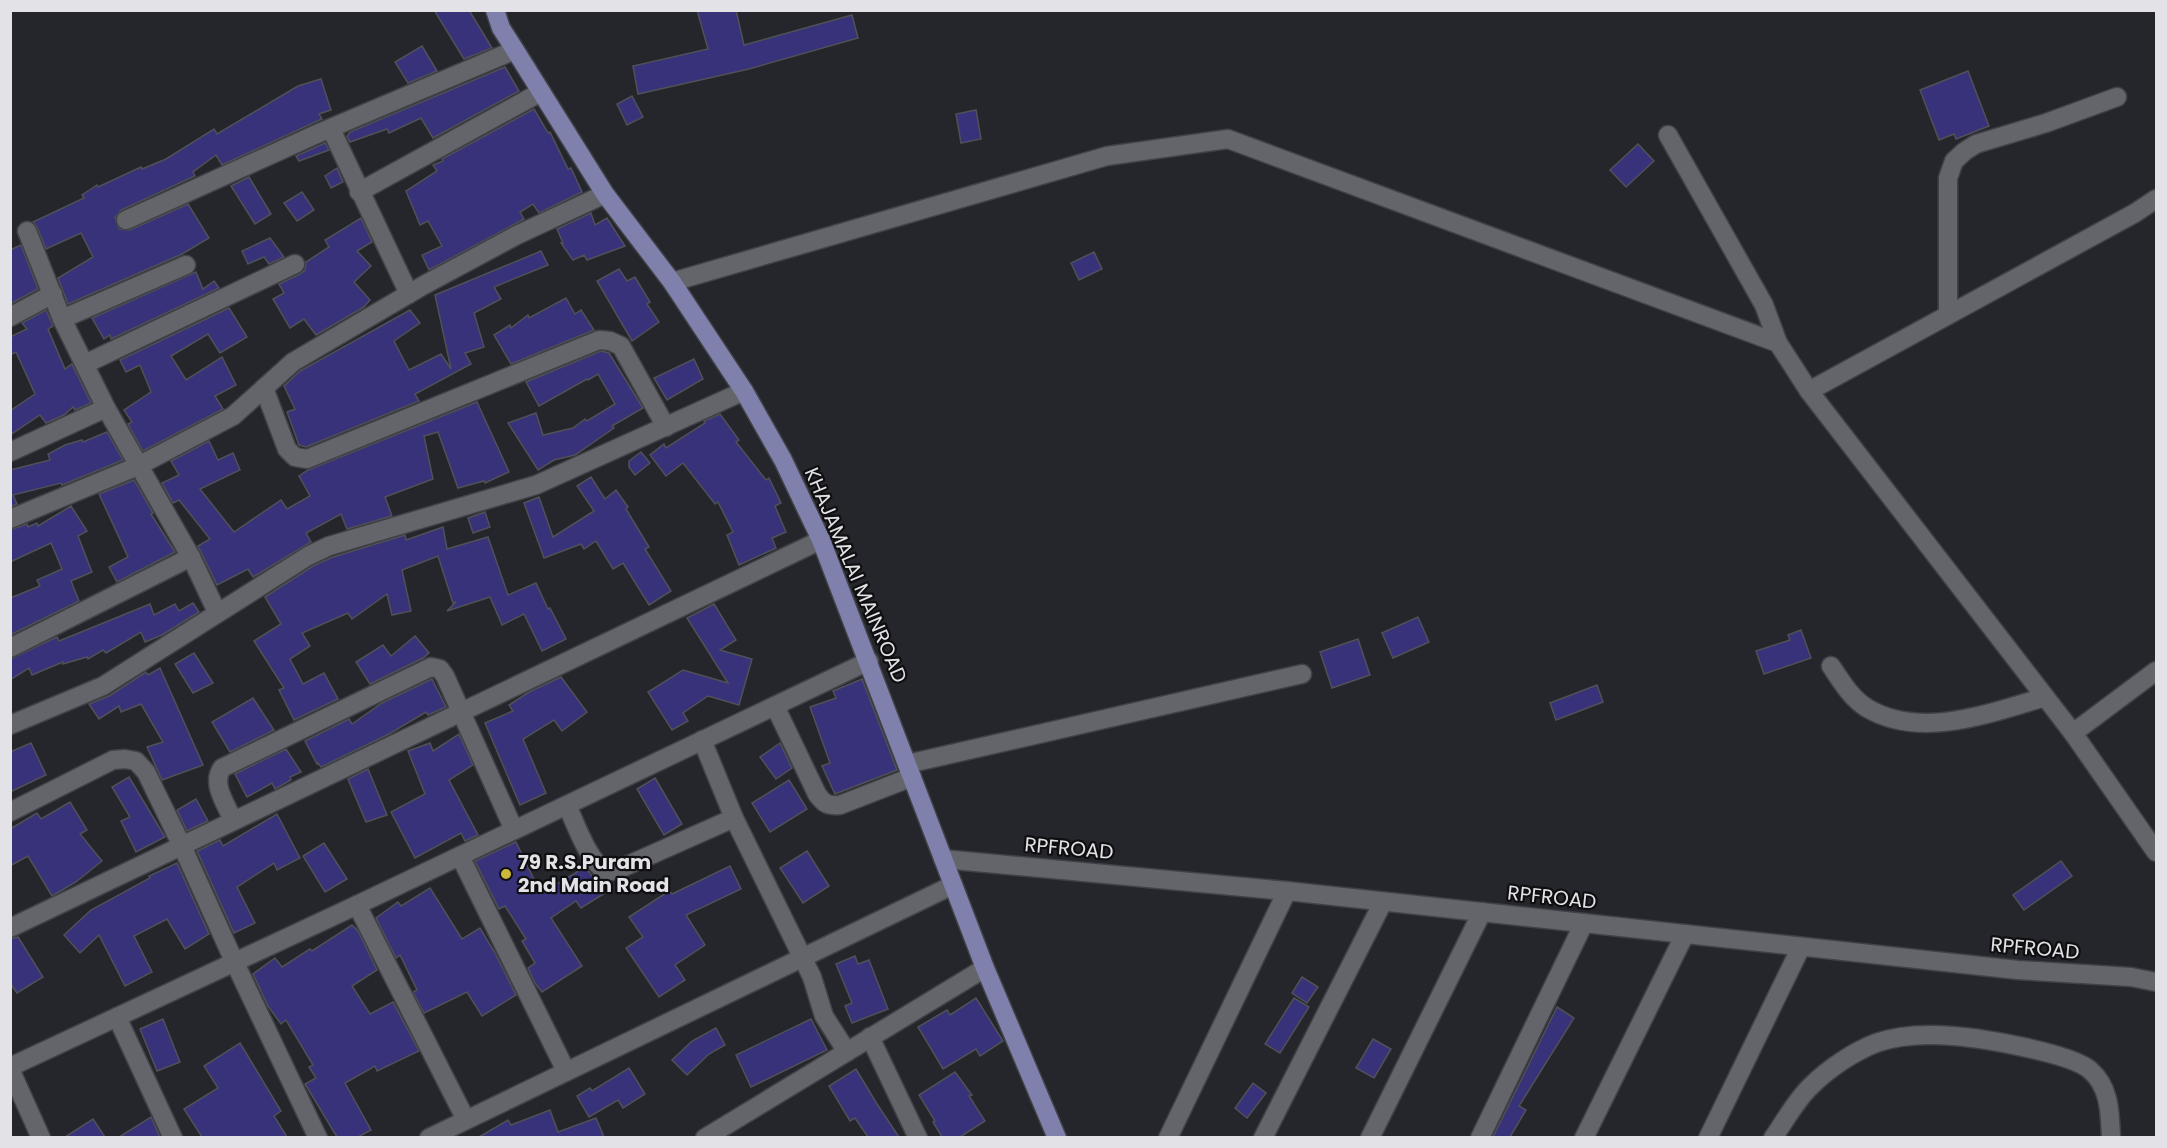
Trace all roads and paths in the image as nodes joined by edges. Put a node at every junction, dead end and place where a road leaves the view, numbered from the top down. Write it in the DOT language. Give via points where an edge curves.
graph roads {
  1 [pos="495,10"];
  2 [pos="515,50"];
  3 [pos="541,92"];
  4 [pos="2117,97"];
  5 [pos="331,129"];
  6 [pos="1668,135"];
  7 [pos="359,192"];
  8 [pos="605,194"];
  9 [pos="2157,199"];
  10 [pos="126,220"];
  11 [pos="27,231"];
  12 [pos="295,264"];
  13 [pos="186,265"];
  14 [pos="672,282"];
  15 [pos="53,294"];
  16 [pos="409,294"];
  17 [pos="1948,315"];
  18 [pos="10,317"];
  19 [pos="62,319"];
  20 [pos="1778,343"];
  21 [pos="85,364"];
  22 [pos="264,388"];
  23 [pos="744,391"];
  24 [pos="1809,391"];
  25 [pos="106,408"];
  26 [pos="666,427"];
  27 [pos="10,452"];
  28 [pos="138,466"];
  29 [pos="10,519"];
  30 [pos="821,540"];
  31 [pos="190,557"];
  32 [pos="217,612"];
  33 [pos="10,648"];
  34 [pos="869,661"];
  35 [pos="1831,666"];
  36 [pos="2157,671"];
  37 [pos="1302,674"];
  38 [pos="2045,697"];
  39 [pos="775,706"];
  40 [pos="461,713"];
  41 [pos="10,724"];
  42 [pos="2073,733"];
  43 [pos="702,740"];
  44 [pos="910,771"];
  45 [pos="567,805"];
  46 [pos="10,812"];
  47 [pos="734,818"];
  48 [pos="233,820"];
  49 [pos="514,830"];
  50 [pos="182,846"];
  51 [pos="2157,852"];
  52 [pos="460,856"];
  53 [pos="943,859"];
  54 [pos="953,885"];
  55 [pos="1287,891"];
  56 [pos="1383,902"];
  57 [pos="357,904"];
  58 [pos="1482,912"];
  59 [pos="1584,923"];
  60 [pos="10,927"];
  61 [pos="1685,934"];
  62 [pos="1801,947"];
  63 [pos="802,959"];
  64 [pos="234,961"];
  65 [pos="985,968"];
  66 [pos="2157,982"];
  67 [pos="117,1017"];
  68 [pos="870,1037"];
  69 [pos="847,1052"];
  70 [pos="10,1068"];
  71 [pos="566,1071"];
  72 [pos="466,1120"];
  73 [pos="40,1137"];
  74 [pos="174,1137"];
  75 [pos="318,1137"];
  76 [pos="429,1137"];
  77 [pos="705,1137"];
  78 [pos="918,1137"];
  79 [pos="1057,1137"];
  80 [pos="1168,1137"];
  81 [pos="1263,1137"];
  82 [pos="1370,1137"];
  83 [pos="1480,1137"];
  84 [pos="1584,1137"];
  85 [pos="1708,1137"];
  86 [pos="1773,1137"];
  87 [pos="2111,1137"];
  1 -- 2 [label="main road, KHAJAMALAI MAINROAD"];
  2 -- 3 [label="main road, KHAJAMALAI MAINROAD"];
  2 -- 5 [label="street"];
  3 -- 7 [label="street"];
  3 -- 8 [label="main road, KHAJAMALAI MAINROAD"];
  4 -- 17 [label="street" via="1977,144 1954,161 1948,178"];
  5 -- 7 [label="street"];
  5 -- 10 [label="street"];
  6 -- 20 [label="street" via="1764,305"];
  7 -- 16 [label="street"];
  8 -- 14 [label="main road, KHAJAMALAI MAINROAD"];
  8 -- 16 [label="street"];
  9 -- 17 [label="street"];
  11 -- 15 [label="street"];
  12 -- 21 [label="street"];
  13 -- 19 [label="street"];
  14 -- 20 [label="street" via="1107,156 1228,139"];
  14 -- 23 [label="main road, KHAJAMALAI MAINROAD"];
  15 -- 18 [label="street"];
  15 -- 19 [label="street"];
  16 -- 22 [label="street" via="293,362"];
  17 -- 24 [label="street"];
  19 -- 21 [label="street"];
  20 -- 24 [label="street"];
  21 -- 25 [label="street"];
  22 -- 26 [label="street" via="287,448 295,457 307,459 599,340 610,341 621,346 628,356"];
  22 -- 28 [label="street" via="232,416"];
  23 -- 26 [label="street"];
  23 -- 30 [label="main road, KHAJAMALAI MAINROAD"];
  24 -- 38 [label="street"];
  25 -- 27 [label="street"];
  25 -- 28 [label="street"];
  26 -- 32 [label="street" via="536,485 329,546"];
  28 -- 29 [label="street"];
  28 -- 31 [label="street"];
  30 -- 34 [label="main road, KHAJAMALAI MAINROAD"];
  30 -- 40 [label="street"];
  31 -- 32 [label="street"];
  31 -- 33 [label="street"];
  32 -- 41 [label="street" via="103,686"];
  34 -- 39 [label="street"];
  34 -- 44 [label="main road, KHAJAMALAI MAINROAD"];
  35 -- 38 [label="street" via="1867,708 1897,719 1930,723 1968,719"];
  36 -- 42 [label="street"];
  37 -- 44 [label="street"];
  38 -- 42 [label="street"];
  39 -- 43 [label="street"];
  39 -- 44 [label="street" via="823,803 840,805"];
  40 -- 48 [label="street"];
  40 -- 48 [label="street" via="440,669 423,670 222,768 217,785"];
  40 -- 49 [label="street"];
  42 -- 51 [label="street"];
  43 -- 45 [label="street"];
  43 -- 47 [label="street"];
  44 -- 53 [label="main road, KHAJAMALAI MAINROAD"];
  45 -- 47 [label="street" via="591,855 606,872"];
  45 -- 49 [label="street"];
  46 -- 50 [label="street" via="113,760 136,761 146,772"];
  47 -- 63 [label="street"];
  48 -- 50 [label="street"];
  49 -- 52 [label="street"];
  50 -- 60 [label="street"];
  50 -- 64 [label="street"];
  52 -- 57 [label="street"];
  52 -- 71 [label="street"];
  53 -- 54 [label="main road, KHAJAMALAI MAINROAD"];
  53 -- 55 [label="street, RPFROAD"];
  54 -- 63 [label="street"];
  54 -- 65 [label="main road, KHAJAMALAI MAINROAD"];
  55 -- 56 [label="street, RPFROAD"];
  55 -- 80 [label="street"];
  56 -- 58 [label="street, RPFROAD"];
  56 -- 81 [label="street"];
  57 -- 64 [label="street"];
  57 -- 72 [label="street"];
  58 -- 59 [label="street, RPFROAD"];
  58 -- 82 [label="street"];
  59 -- 61 [label="street, RPFROAD"];
  59 -- 83 [label="street"];
  61 -- 62 [label="street, RPFROAD"];
  61 -- 84 [label="street"];
  62 -- 66 [label="street, RPFROAD"];
  62 -- 85 [label="street"];
  63 -- 69 [label="street" via="824,1016"];
  63 -- 71 [label="street"];
  64 -- 67 [label="street"];
  64 -- 75 [label="street"];
  65 -- 68 [label="street"];
  65 -- 79 [label="main road, KHAJAMALAI MAINROAD"];
  67 -- 70 [label="street"];
  67 -- 74 [label="street"];
  68 -- 69 [label="street"];
  68 -- 78 [label="street"];
  69 -- 77 [label="street"];
  70 -- 73 [label="street"];
  71 -- 72 [label="street"];
  72 -- 76 [label="street"];
  86 -- 87 [label="street" via="1810,1086 1843,1061 1876,1043 1934,1035 2043,1051 2089,1068 2103,1084"];
}
